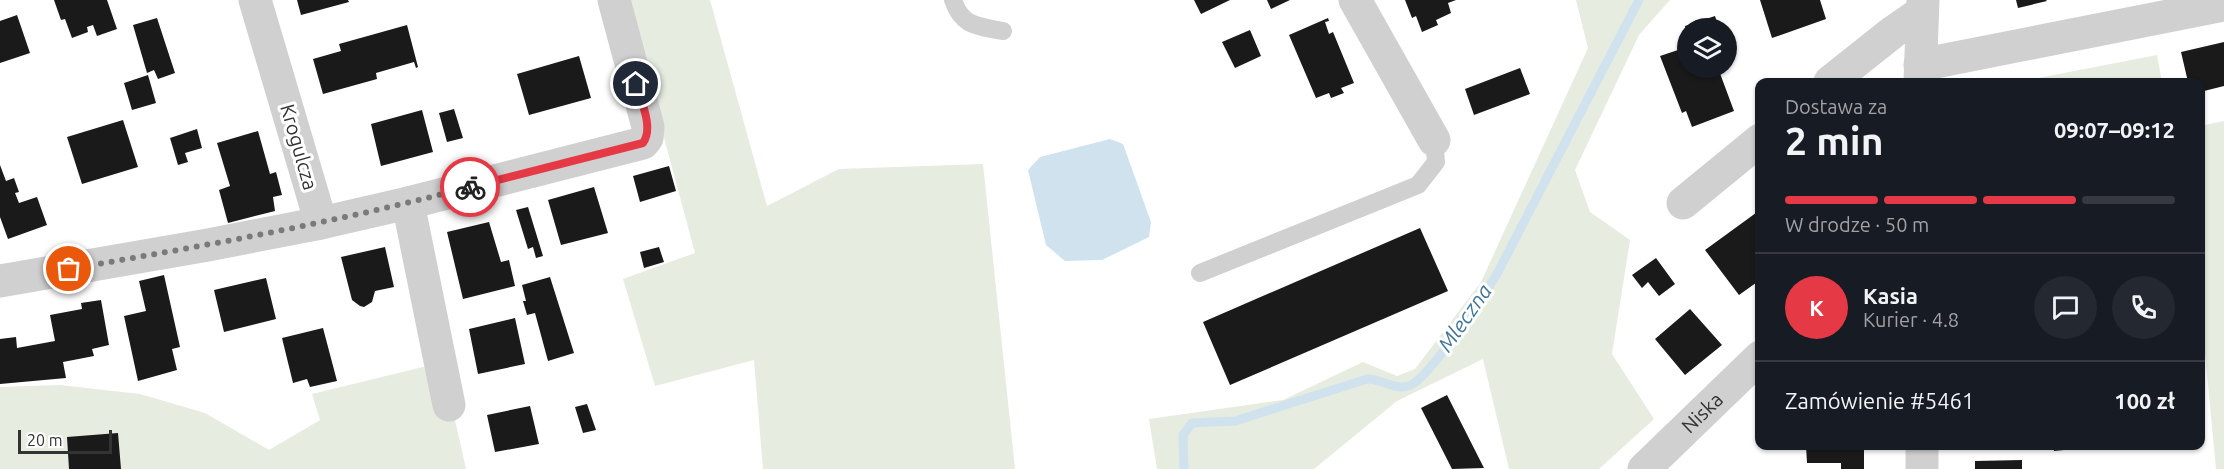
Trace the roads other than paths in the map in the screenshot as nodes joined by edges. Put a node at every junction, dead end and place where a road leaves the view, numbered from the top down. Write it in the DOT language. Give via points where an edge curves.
graph roads {
  1 [pos="255,0"];
  2 [pos="614,0"];
  3 [pos="953,0"];
  4 [pos="1355,0"];
  5 [pos="2224,5"];
  6 [pos="1923,6"];
  7 [pos="1003,31"];
  8 [pos="1920,74"];
  9 [pos="1835,78"];
  10 [pos="1434,140"];
  11 [pos="1755,144"];
  12 [pos="408,203"];
  13 [pos="1683,203"];
  14 [pos="321,223"];
  15 [pos="1200,273"];
  16 [pos="0,281"];
  17 [pos="1755,362"];
  18 [pos="449,405"];
  19 [pos="1922,450"];
  20 [pos="1644,469"];
  21 [pos="1922,469"];
  1 -- 14 [label="street, Krogulcza"];
  2 -- 12 [label="street" via="648,127 643,143"];
  3 -- 7 [label="lane" via="957,13 970,24"];
  4 -- 10 [label="street"];
  5 -- 8 [label="street"];
  6 -- 8 [label="street"];
  6 -- 9 [label="street"];
  10 -- 15 [label="lane" via="1436,162 1418,185"];
  11 -- 13 [label="street"];
  12 -- 14 [label="street"];
  12 -- 18 [label="street"];
  14 -- 16 [label="street"];
  17 -- 20 [label="street, Niska"];
  19 -- 21 [label="street"];
}
